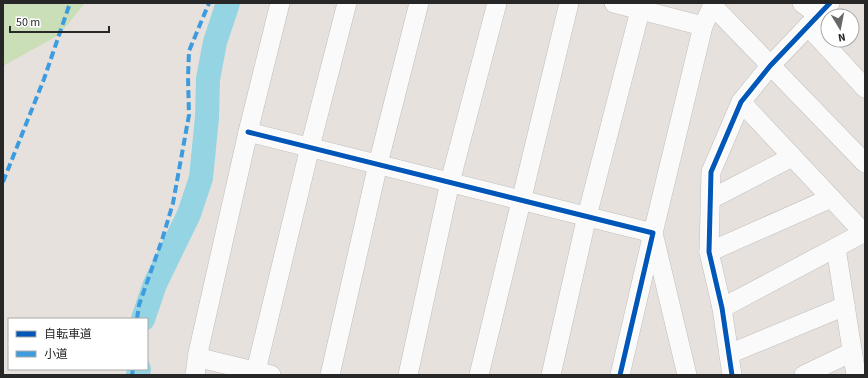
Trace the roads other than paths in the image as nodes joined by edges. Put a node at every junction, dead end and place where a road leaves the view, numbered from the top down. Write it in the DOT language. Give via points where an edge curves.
graph roads {
  1 [pos="280,3"];
  2 [pos="347,3"];
  3 [pos="420,3"];
  4 [pos="497,3"];
  5 [pos="569,3"];
  6 [pos="614,3"];
  7 [pos="802,3"];
  8 [pos="713,4"];
  9 [pos="641,6"];
  10 [pos="818,15"];
  11 [pos="703,26"];
  12 [pos="770,66"];
  13 [pos="865,88"];
  14 [pos="741,102"];
  15 [pos="248,132"];
  16 [pos="310,147"];
  17 [pos="792,157"];
  18 [pos="865,163"];
  19 [pos="378,164"];
  20 [pos="450,182"];
  21 [pos="831,198"];
  22 [pos="711,199"];
  23 [pos="522,200"];
  24 [pos="588,216"];
  25 [pos="653,233"];
  26 [pos="864,233"];
  27 [pos="836,248"];
  28 [pos="709,252"];
  29 [pos="845,306"];
  30 [pos="722,308"];
  31 [pos="852,352"];
  32 [pos="198,353"];
  33 [pos="729,354"];
  34 [pos="261,374"];
  35 [pos="195,375"];
  36 [pos="330,375"];
  37 [pos="408,375"];
  38 [pos="479,375"];
  39 [pos="551,375"];
  40 [pos="620,375"];
  41 [pos="687,375"];
  42 [pos="732,375"];
  43 [pos="804,375"];
  44 [pos="856,375"];
  1 -- 15 [label="street"];
  2 -- 16 [label="street"];
  3 -- 19 [label="street"];
  4 -- 20 [label="street"];
  5 -- 23 [label="street"];
  6 -- 9 [label="street"];
  7 -- 10 [label="street"];
  8 -- 11 [label="street"];
  8 -- 12 [label="street"];
  9 -- 11 [label="street"];
  9 -- 24 [label="street"];
  10 -- 12 [label="street"];
  10 -- 13 [label="street"];
  11 -- 25 [label="street"];
  12 -- 14 [label="street"];
  12 -- 18 [label="street"];
  14 -- 17 [label="street"];
  14 -- 22 [label="street" via="711,172"];
  15 -- 16 [label="street"];
  15 -- 32 [label="street"];
  16 -- 19 [label="street"];
  16 -- 34 [label="street"];
  17 -- 21 [label="street"];
  17 -- 22 [label="street"];
  19 -- 20 [label="street"];
  19 -- 36 [label="street"];
  20 -- 23 [label="street"];
  20 -- 37 [label="street"];
  21 -- 26 [label="street"];
  21 -- 28 [label="street"];
  22 -- 28 [label="street"];
  23 -- 24 [label="street"];
  23 -- 38 [label="street"];
  24 -- 25 [label="street"];
  24 -- 39 [label="street"];
  25 -- 40 [label="street"];
  25 -- 41 [label="street"];
  26 -- 27 [label="street"];
  27 -- 29 [label="street"];
  27 -- 30 [label="street"];
  28 -- 30 [label="street"];
  29 -- 31 [label="street"];
  29 -- 33 [label="street"];
  30 -- 33 [label="street"];
  31 -- 43 [label="street"];
  31 -- 44 [label="street"];
  32 -- 34 [label="street" via="204,359"];
  32 -- 35 [label="street"];
  33 -- 42 [label="street"];
}
